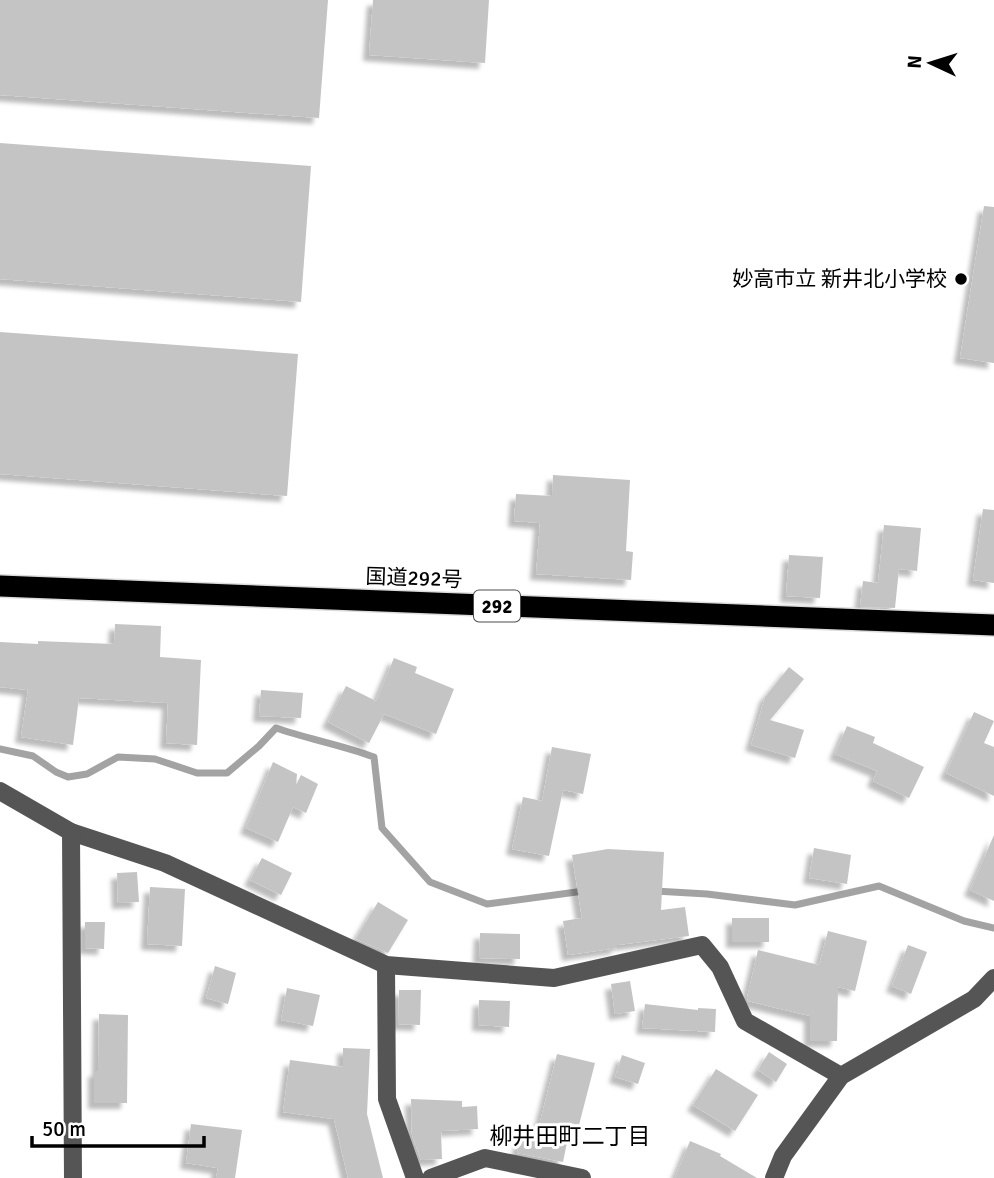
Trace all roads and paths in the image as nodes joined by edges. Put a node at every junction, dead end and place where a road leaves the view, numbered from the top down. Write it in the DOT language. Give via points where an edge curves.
graph roads {
  1 [pos="0,586"];
  2 [pos="994,625"];
  3 [pos="0,791"];
  4 [pos="71,832"];
  5 [pos="386,965"];
  6 [pos="994,978"];
  7 [pos="841,1076"];
  8 [pos="74,1178"];
  9 [pos="415,1178"];
  10 [pos="432,1178"];
  11 [pos="582,1178"];
  12 [pos="774,1178"];
  1 -- 2 [label="highway, 国道292号 / 292"];
  3 -- 4 [label="street"];
  4 -- 5 [label="street" via="165,863"];
  4 -- 8 [label="street"];
  5 -- 7 [label="street" via="554,978 702,945 720,967 745,1021"];
  5 -- 9 [label="street" via="387,1099"];
  6 -- 7 [label="street" via="974,999"];
  7 -- 12 [label="street" via="783,1156"];
  10 -- 11 [label="street" via="485,1158"];
}
